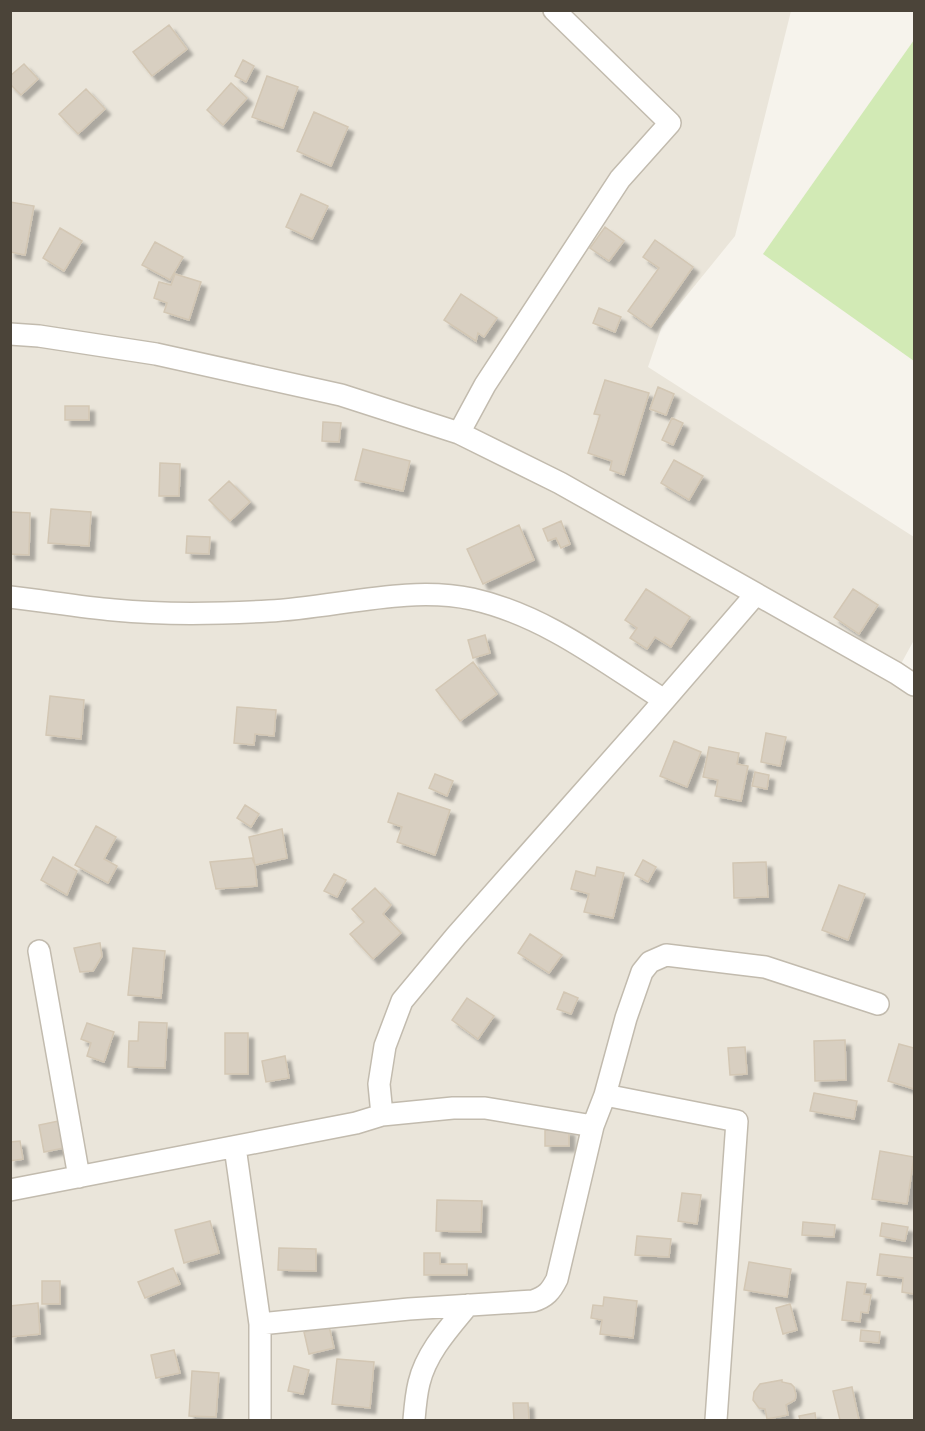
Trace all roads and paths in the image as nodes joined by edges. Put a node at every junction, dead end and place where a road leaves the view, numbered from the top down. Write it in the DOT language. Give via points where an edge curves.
graph roads {
  1 [pos="554,10"];
  2 [pos="10,334"];
  3 [pos="459,433"];
  4 [pos="756,594"];
  5 [pos="10,597"];
  6 [pos="915,686"];
  7 [pos="664,700"];
  8 [pos="39,951"];
  9 [pos="878,1004"];
  10 [pos="606,1095"];
  11 [pos="382,1115"];
  12 [pos="593,1126"];
  13 [pos="235,1147"];
  14 [pos="79,1177"];
  15 [pos="10,1190"];
  16 [pos="468,1305"];
  17 [pos="260,1324"];
  18 [pos="260,1420"];
  19 [pos="414,1420"];
  20 [pos="716,1420"];
  1 -- 3 [label="street" via="670,123 620,179 485,385"];
  2 -- 3 [label="street" via="156,354 295,384"];
  3 -- 4 [label="street" via="560,483"];
  4 -- 6 [label="street"];
  4 -- 7 [label="street"];
  5 -- 7 [label="street" via="114,610 195,614 271,611 406,596 472,599 555,630"];
  7 -- 11 [label="street" via="402,1001 385,1046 379,1084"];
  8 -- 14 [label="street"];
  9 -- 10 [label="street" via="765,967 666,955 650,962 642,972"];
  10 -- 12 [label="street"];
  10 -- 20 [label="street" via="737,1121"];
  11 -- 12 [label="street" via="485,1108"];
  11 -- 13 [label="street"];
  12 -- 16 [label="street" via="552,1288 544,1298 533,1301"];
  13 -- 14 [label="street"];
  13 -- 17 [label="street"];
  14 -- 15 [label="street"];
  16 -- 17 [label="street"];
  16 -- 19 [label="street" via="427,1362 419,1383"];
  17 -- 18 [label="street"];
}
